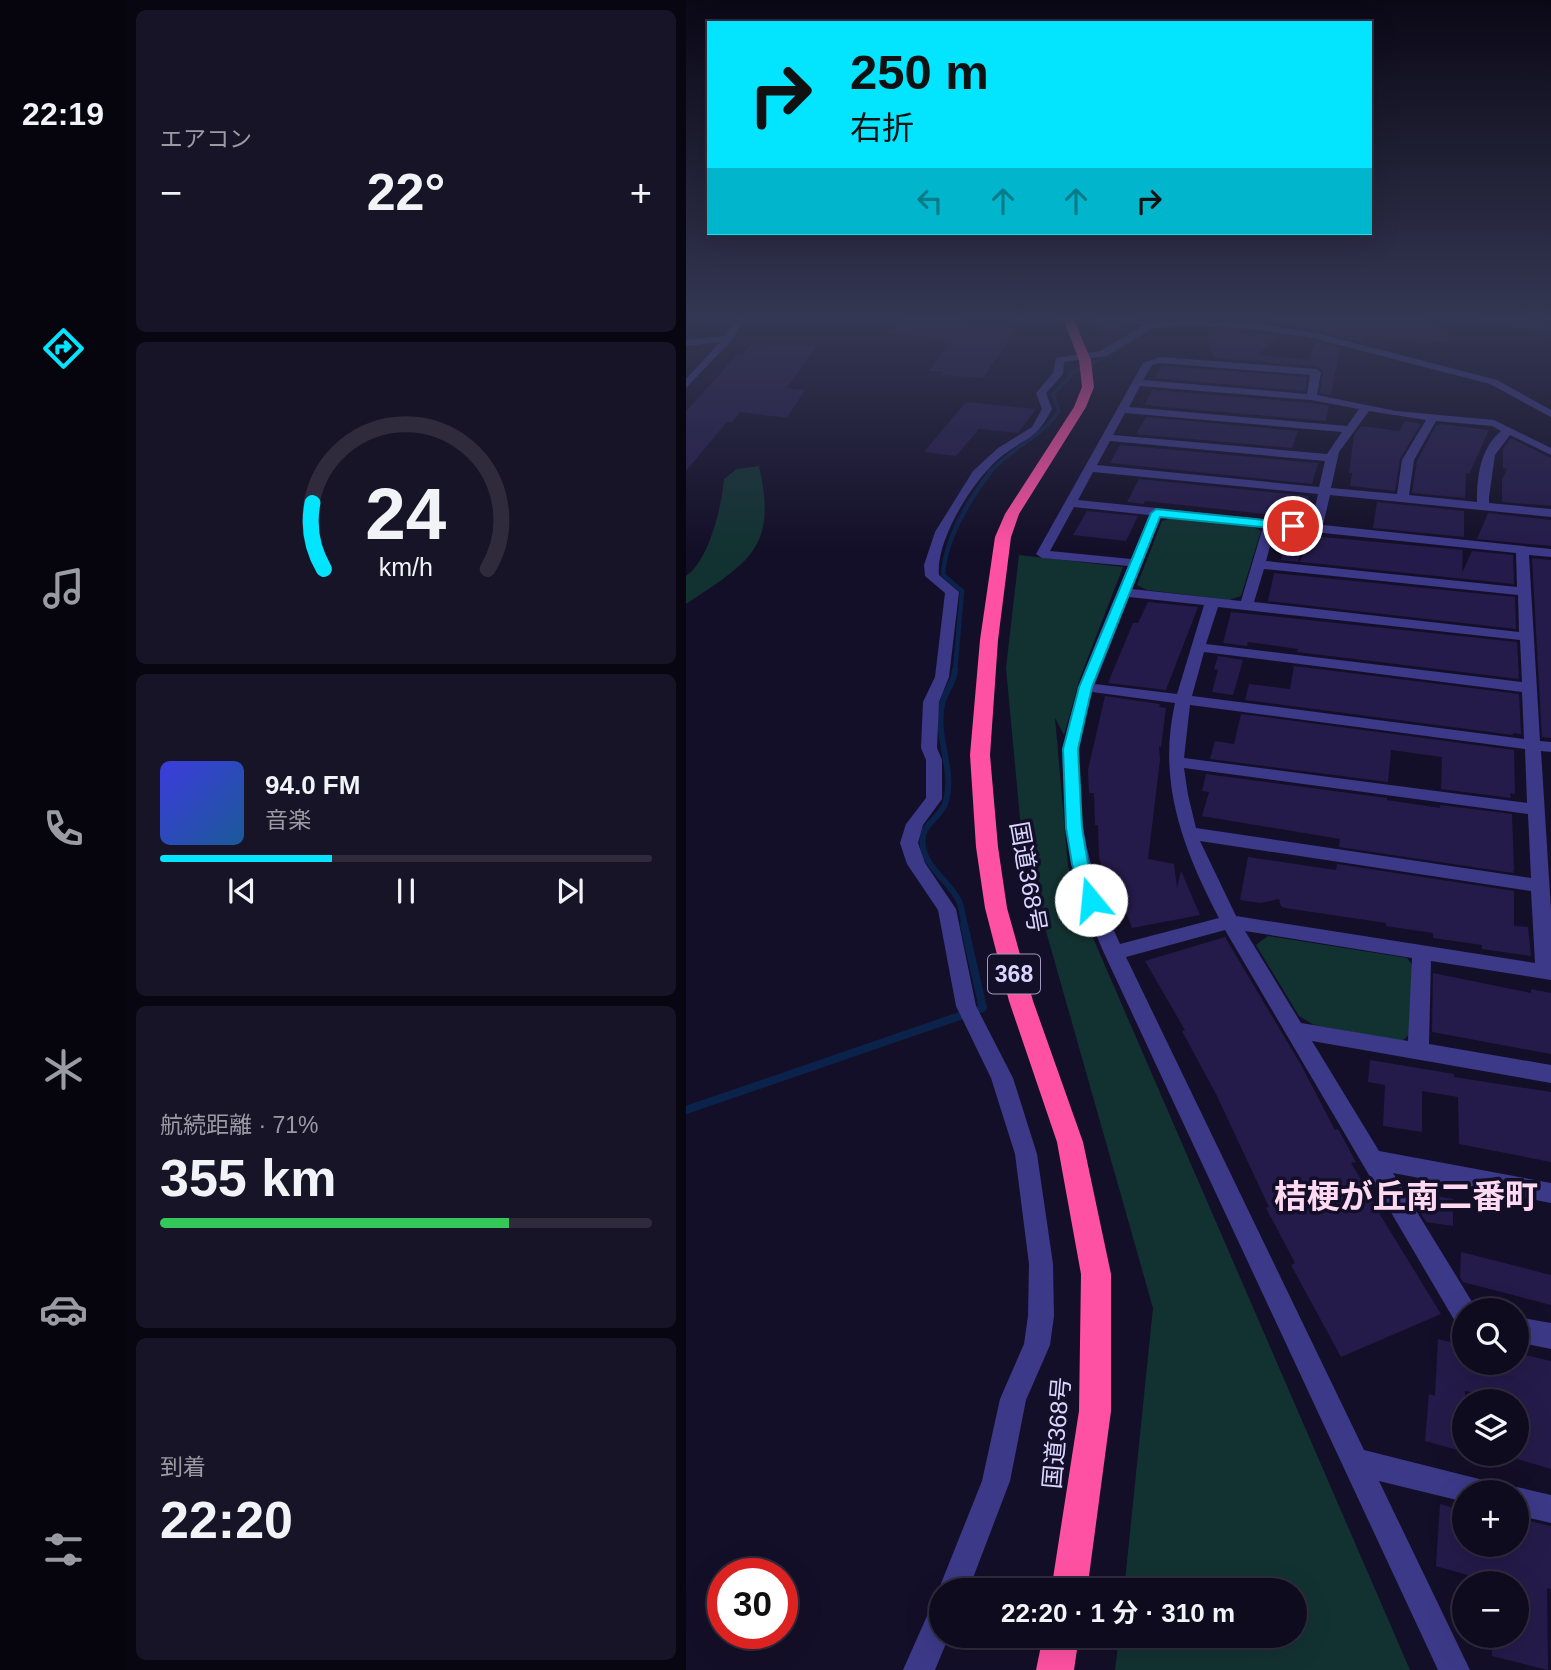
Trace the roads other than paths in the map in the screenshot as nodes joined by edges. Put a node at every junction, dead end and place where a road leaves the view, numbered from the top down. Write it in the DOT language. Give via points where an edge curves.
graph roads {
  1 [pos="1041,394"];
  2 [pos="1086,394"];
  3 [pos="1132,394"];
  4 [pos="1273,394"];
  5 [pos="1312,394"];
  6 [pos="1515,394"];
  7 [pos="1311,397"];
  8 [pos="1366,407"];
  9 [pos="1123,410"];
  10 [pos="1551,414"];
  11 [pos="1433,417"];
  12 [pos="1349,429"];
  13 [pos="1508,430"];
  14 [pos="1108,438"];
  15 [pos="1551,452"];
  16 [pos="1331,458"];
  17 [pos="1090,468"];
  18 [pos="1324,491"];
  19 [pos="1402,499"];
  20 [pos="1071,503"];
  21 [pos="1483,507"];
  22 [pos="1156,513"];
  23 [pos="1551,513"];
  24 [pos="1270,524"];
  25 [pos="1316,529"];
  26 [pos="1522,550"];
  27 [pos="1551,553"];
  28 [pos="1135,563"];
  29 [pos="1257,564"];
  30 [pos="1124,592"];
  31 [pos="1525,592"];
  32 [pos="1212,602"];
  33 [pos="1246,606"];
  34 [pos="1527,636"];
  35 [pos="1199,647"];
  36 [pos="1086,687"];
  37 [pos="1530,688"];
  38 [pos="1183,700"];
  39 [pos="1542,746"];
  40 [pos="1177,762"];
  41 [pos="1537,810"];
  42 [pos="1189,833"];
  43 [pos="1540,886"];
  44 [pos="1230,922"];
  45 [pos="1114,953"];
  46 [pos="1422,953"];
  47 [pos="1548,973"];
  48 [pos="1296,1030"];
  49 [pos="1418,1052"];
  50 [pos="1551,1073"];
  51 [pos="1371,1160"];
  52 [pos="1551,1193"];
  53 [pos="1455,1298"];
  54 [pos="1529,1331"];
  55 [pos="1551,1336"];
  56 [pos="1357,1462"];
  57 [pos="1452,1485"];
  58 [pos="1529,1503"];
  59 [pos="1551,1509"];
  60 [pos="958,1578"];
  61 [pos="1071,1578"];
  62 [pos="929,1647"];
  63 [pos="1059,1648"];
  64 [pos="919,1670"];
  65 [pos="1055,1670"];
  66 [pos="1454,1670"];
  1 -- 60 [label="street" via="1047,409 1035,429 977,473 941,533 931,565 936,582 952,592 942,677 931,702 934,799 915,824 909,843 916,864 947,909 969,1015 1002,1078 1026,1154 1041,1264 1037,1345 1013,1399 996,1481"];
  2 -- 61 [label="highway, 国道368号 / 368" via="1012,514 1003,537 989,640 981,755 996,908 1021,1001 1070,1142 1096,1274 1095,1411"];
  3 -- 9 [label="street"];
  4 -- 7 [label="street"];
  5 -- 7 [label="street"];
  6 -- 10 [label="street"];
  7 -- 8 [label="street"];
  8 -- 11 [label="street"];
  8 -- 12 [label="street"];
  9 -- 12 [label="street"];
  9 -- 14 [label="street"];
  11 -- 13 [label="street" via="1494,424"];
  11 -- 19 [label="street" via="1408,460"];
  12 -- 16 [label="street"];
  13 -- 15 [label="street"];
  13 -- 21 [label="street" via="1483,473"];
  14 -- 16 [label="street"];
  14 -- 17 [label="street"];
  16 -- 18 [label="street"];
  17 -- 18 [label="street"];
  17 -- 20 [label="street"];
  18 -- 19 [label="street"];
  18 -- 25 [label="street"];
  19 -- 21 [label="street"];
  20 -- 22 [label="street"];
  20 -- 28 [label="street" via="1042,554"];
  21 -- 23 [label="street"];
  22 -- 24 [label="street"];
  22 -- 28 [label="street"];
  24 -- 25 [label="street"];
  24 -- 29 [label="street"];
  25 -- 26 [label="street"];
  26 -- 27 [label="street"];
  26 -- 31 [label="street"];
  28 -- 30 [label="street"];
  29 -- 31 [label="street"];
  29 -- 33 [label="street"];
  30 -- 32 [label="street"];
  30 -- 36 [label="street"];
  31 -- 34 [label="street"];
  32 -- 33 [label="street"];
  32 -- 35 [label="street"];
  33 -- 34 [label="street"];
  34 -- 37 [label="street"];
  35 -- 37 [label="street"];
  35 -- 38 [label="street"];
  36 -- 38 [label="street"];
  36 -- 45 [label="street" via="1070,749 1074,828 1091,900"];
  37 -- 39 [label="street"];
  38 -- 39 [label="street"];
  38 -- 40 [label="street"];
  39 -- 41 [label="street"];
  40 -- 41 [label="street"];
  40 -- 42 [label="street"];
  41 -- 43 [label="street"];
  42 -- 43 [label="street"];
  42 -- 44 [label="street" via="1204,874"];
  43 -- 47 [label="street"];
  44 -- 45 [label="street"];
  44 -- 46 [label="street"];
  44 -- 48 [label="street"];
  45 -- 56 [label="street"];
  46 -- 47 [label="street"];
  46 -- 49 [label="street"];
  48 -- 49 [label="street"];
  48 -- 51 [label="street"];
  49 -- 50 [label="street"];
  51 -- 52 [label="street"];
  51 -- 53 [label="street"];
  54 -- 55 [label="street"];
  56 -- 57 [label="street"];
  56 -- 66 [label="street"];
  58 -- 59 [label="street"];
  62 -- 64 [label="street"];
  63 -- 65 [label="highway"];
}
